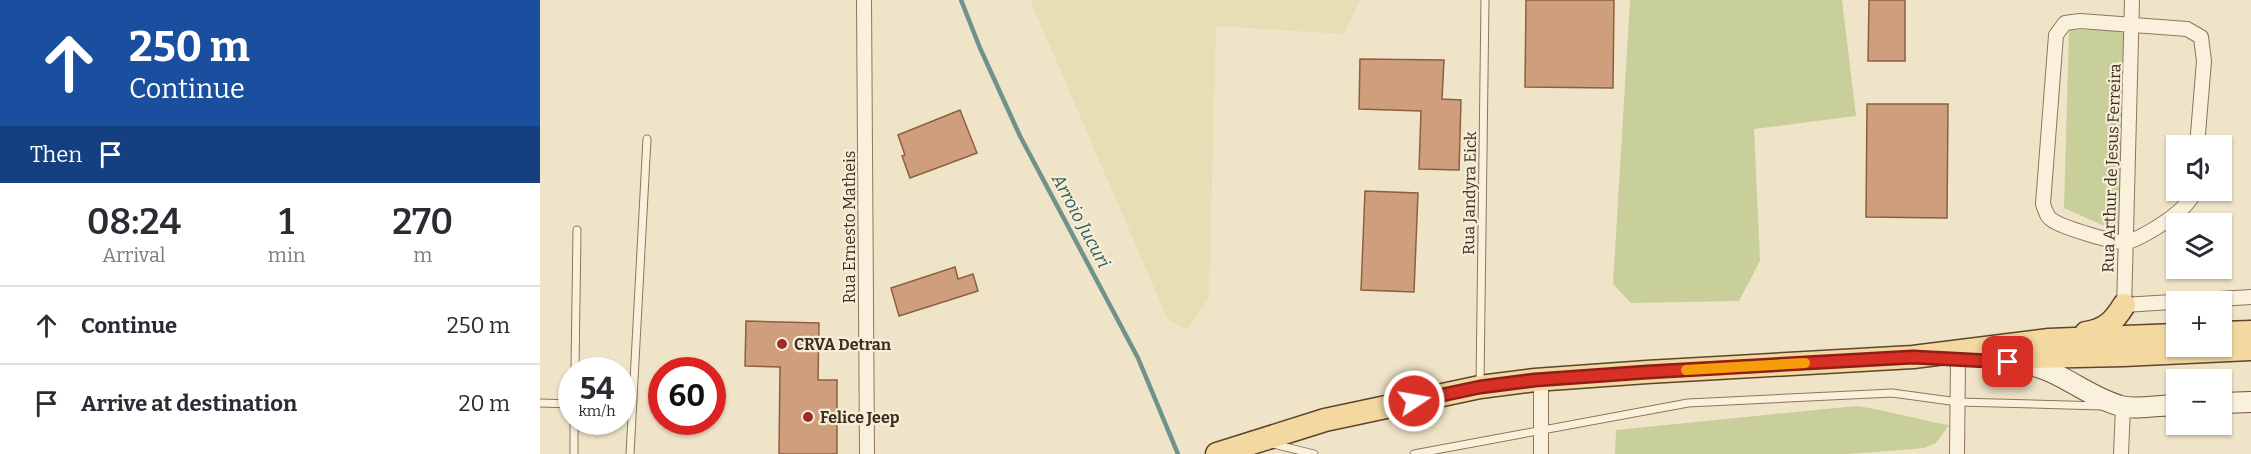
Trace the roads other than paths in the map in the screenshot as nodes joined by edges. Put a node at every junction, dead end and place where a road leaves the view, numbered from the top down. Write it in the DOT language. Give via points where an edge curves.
graph roads {
  1 [pos="864,0"];
  2 [pos="1485,0"];
  3 [pos="2132,0"];
  4 [pos="2131,25"];
  5 [pos="2198,135"];
  6 [pos="646,139"];
  7 [pos="2190,201"];
  8 [pos="577,230"];
  9 [pos="2126,242"];
  10 [pos="2251,297"];
  11 [pos="2124,304"];
  12 [pos="2251,332"];
  13 [pos="2232,333"];
  14 [pos="2166,335"];
  15 [pos="2125,337"];
  16 [pos="2031,341"];
  17 [pos="2251,349"];
  18 [pos="575,357"];
  19 [pos="1913,357"];
  20 [pos="1966,359"];
  21 [pos="1541,380"];
  22 [pos="1480,387"];
  23 [pos="1958,402"];
  24 [pos="2251,402"];
  25 [pos="540,403"];
  26 [pos="2232,403"];
  27 [pos="558,404"];
  28 [pos="2166,405"];
  29 [pos="2123,407"];
  30 [pos="1541,430"];
  31 [pos="574,435"];
  32 [pos="1260,440"];
  33 [pos="1423,453"];
  34 [pos="574,454"];
  35 [pos="630,454"];
  36 [pos="867,454"];
  37 [pos="1217,454"];
  38 [pos="1314,454"];
  39 [pos="1414,454"];
  40 [pos="1541,454"];
  41 [pos="1957,454"];
  42 [pos="2121,454"];
  1 -- 36 [label="street, Rua Ernesto Matheis"];
  2 -- 22 [label="lane, Rua Jandyra Eick"];
  3 -- 4 [label="street, Rua Arthur de Jesus Ferreira"];
  4 -- 5 [label="street" via="2187,29 2201,37 2204,61"];
  4 -- 9 [label="street, Rua Arthur de Jesus Ferreira"];
  4 -- 9 [label="street" via="2080,21 2065,23 2056,35 2043,204 2050,219 2069,230"];
  6 -- 35 [label="lane"];
  7 -- 9 [label="street" via="2157,227"];
  8 -- 18 [label="lane"];
  9 -- 11 [label="street, Rua Arthur de Jesus Ferreira"];
  10 -- 11 [label="street"];
  11 -- 15 [label="street, Rua Arthur de Jesus Ferreira"];
  11 -- 16 [label="main road" via="2103,329"];
  12 -- 13 [label="main road"];
  14 -- 15 [label="main road"];
  15 -- 16 [label="main road"];
  16 -- 19 [label="main road"];
  17 -- 20 [label="main road"];
  19 -- 20 [label="main road"];
  19 -- 21 [label="main road"];
  20 -- 23 [label="street"];
  20 -- 29 [label="main road" via="2044,368"];
  21 -- 22 [label="main road"];
  21 -- 30 [label="street"];
  22 -- 32 [label="main road" via="1325,420"];
  23 -- 29 [label="lane"];
  23 -- 30 [label="lane" via="1892,393 1688,403"];
  23 -- 41 [label="street"];
  24 -- 26 [label="main road"];
  25 -- 27 [label="lane"];
  28 -- 29 [label="main road"];
  29 -- 42 [label="street"];
  30 -- 33 [label="lane"];
  30 -- 40 [label="street"];
  31 -- 34 [label="lane"];
  32 -- 37 [label="main road"];
  32 -- 38 [label="lane"];
  33 -- 39 [label="lane"];
}
